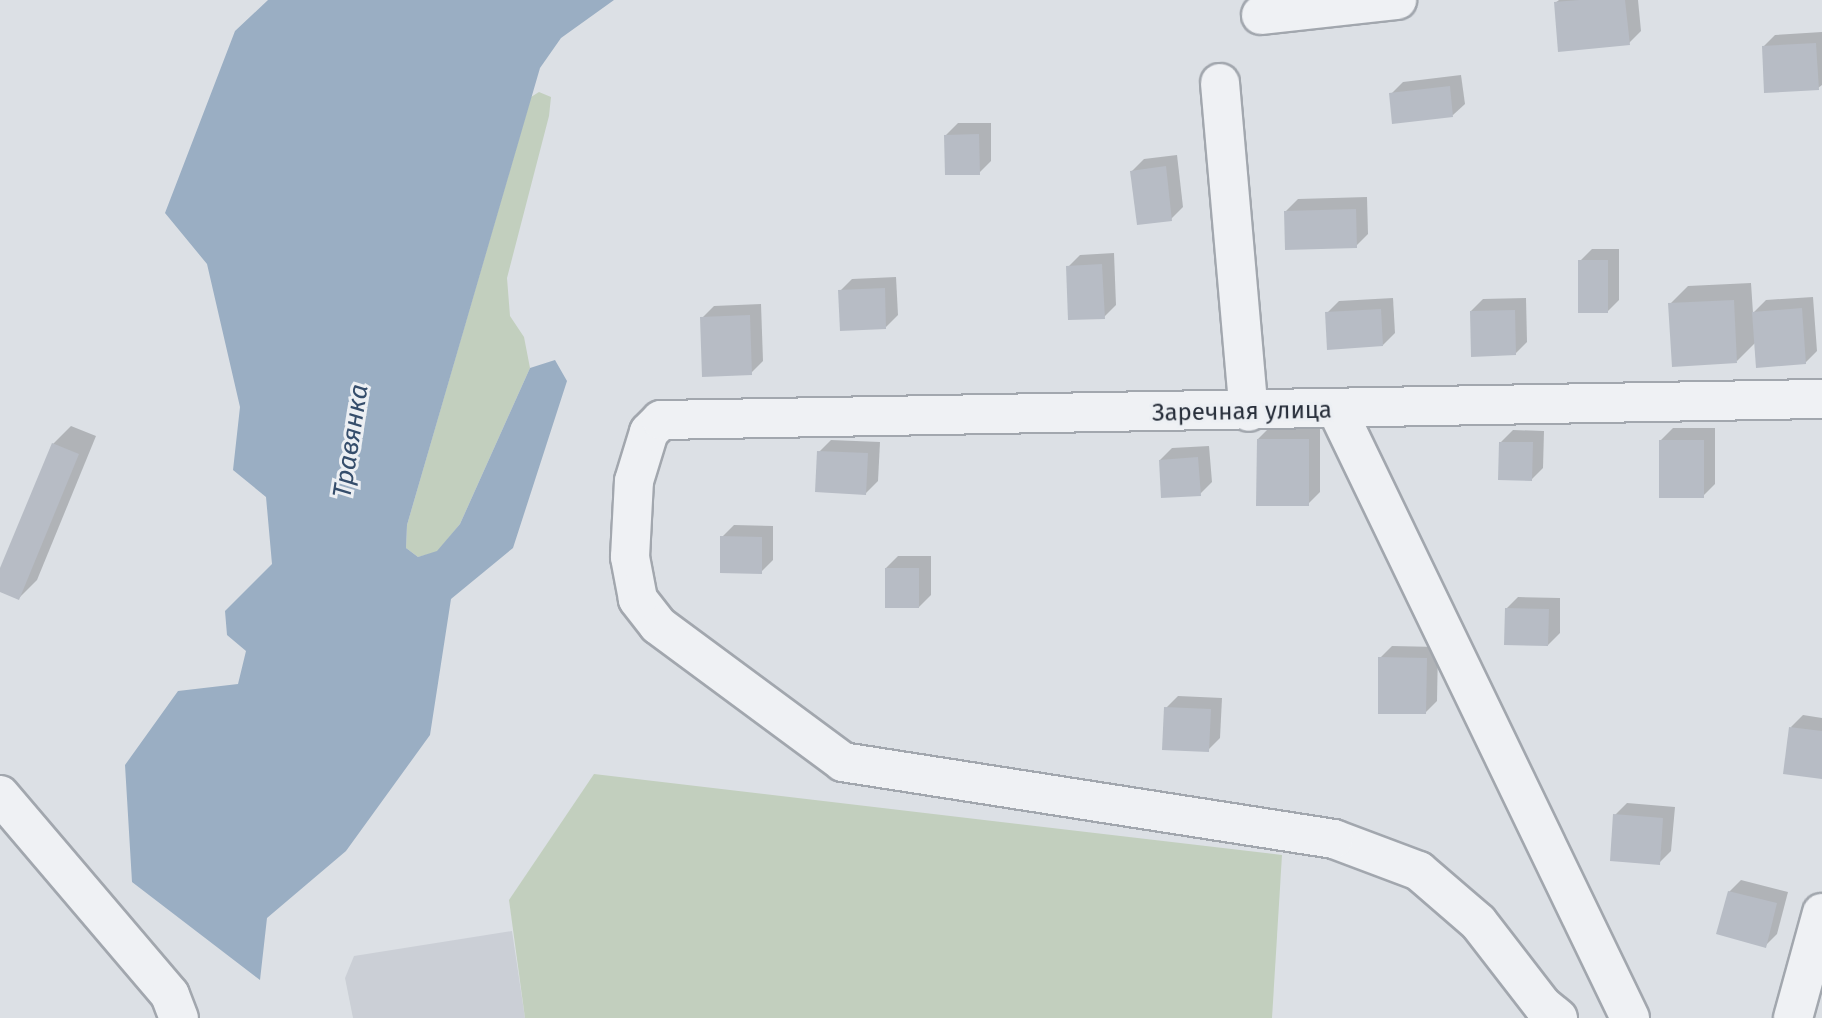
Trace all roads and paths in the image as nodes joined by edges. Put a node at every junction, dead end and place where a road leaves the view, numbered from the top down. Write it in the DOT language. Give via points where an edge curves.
graph roads {
  1 [pos="1397,0"];
  2 [pos="1261,15"];
  3 [pos="1220,83"];
  4 [pos="1822,398"];
  5 [pos="1336,410"];
  6 [pos="1249,412"];
  7 [pos="0,795"];
  8 [pos="1822,913"];
  9 [pos="178,1018"];
  10 [pos="1558,1018"];
  11 [pos="1630,1018"];
  12 [pos="1793,1018"];
  1 -- 2 [label="street"];
  3 -- 6 [label="street"];
  4 -- 5 [label="street, Заречная улица"];
  5 -- 6 [label="street, Заречная улица"];
  5 -- 11 [label="street"];
  6 -- 10 [label="street, Заречная улица" via="661,420 649,432 635,481 630,557 638,600 658,625 843,762 1334,839 1419,871 1478,922 1543,1006"];
  7 -- 9 [label="street" via="170,995"];
  8 -- 12 [label="street"];
}
